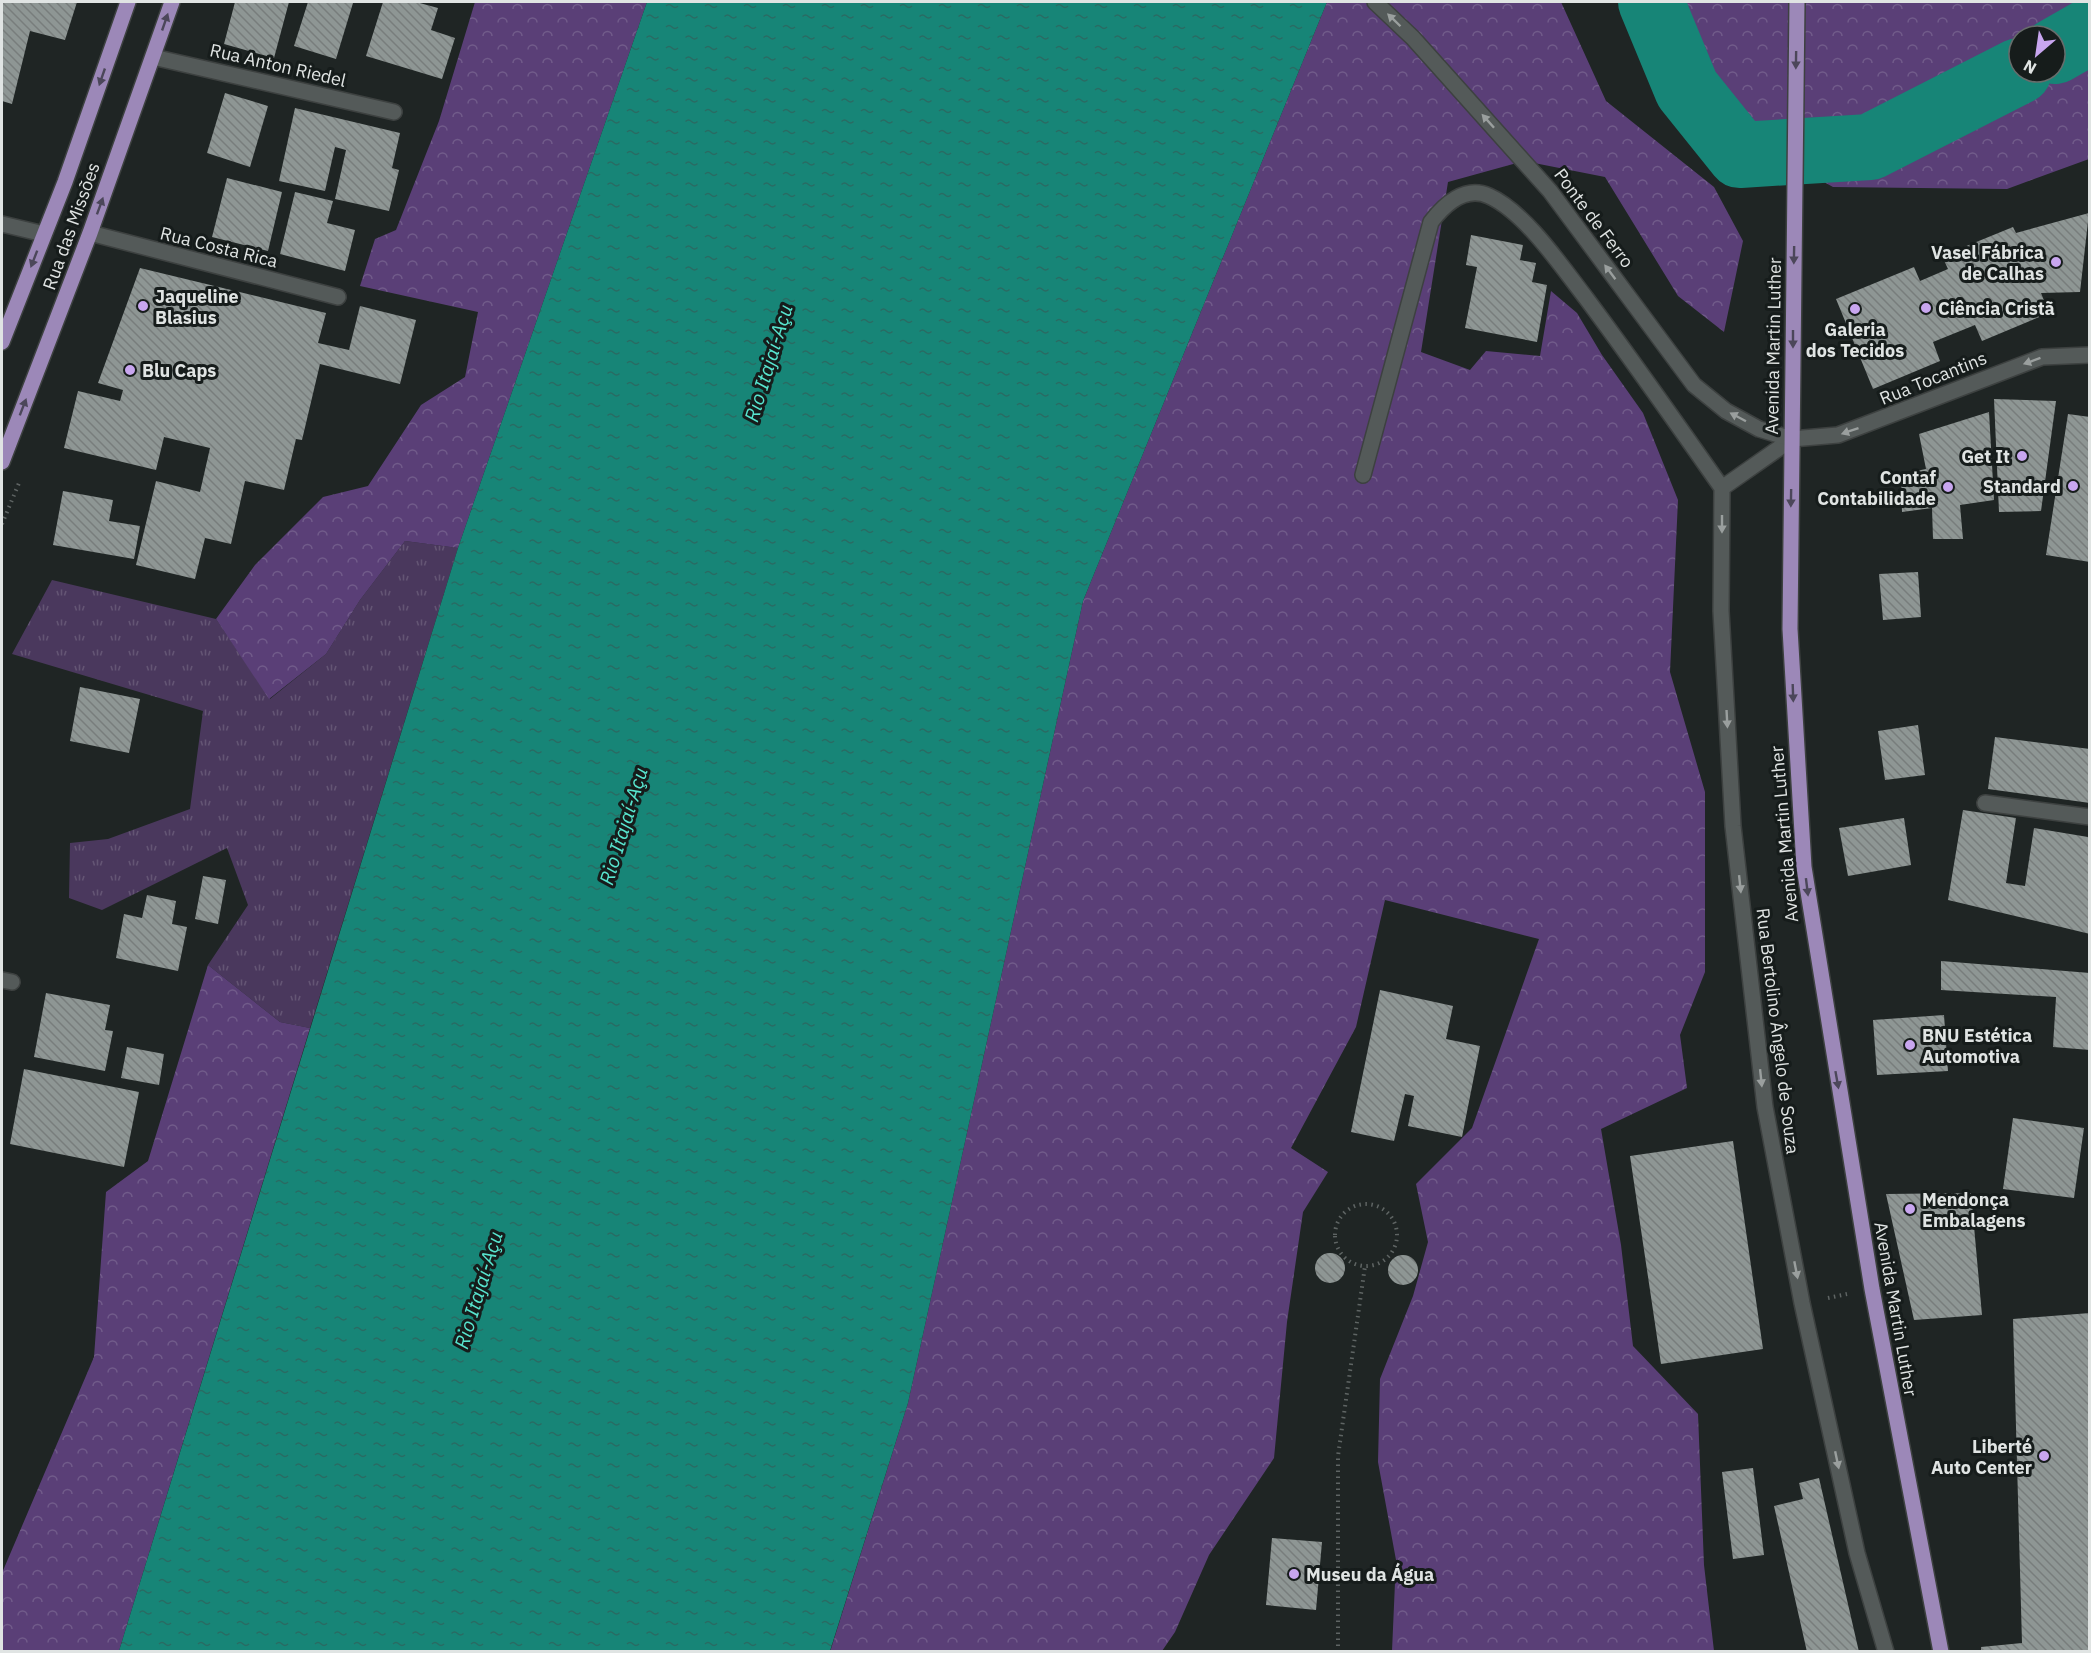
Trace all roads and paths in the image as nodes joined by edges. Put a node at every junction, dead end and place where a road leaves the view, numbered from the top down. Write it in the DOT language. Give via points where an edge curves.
graph roads {
  1 [pos="128,2"];
  2 [pos="172,2"];
  3 [pos="1375,2"];
  4 [pos="1797,2"];
  5 [pos="153,57"];
  6 [pos="394,112"];
  7 [pos="2,224"];
  8 [pos="90,233"];
  9 [pos="44,234"];
  10 [pos="338,297"];
  11 [pos="2,342"];
  12 [pos="2090,355"];
  13 [pos="1792,439"];
  14 [pos="2,462"];
  15 [pos="1363,475"];
  16 [pos="1722,488"];
  17 [pos="1985,803"];
  18 [pos="2090,817"];
  19 [pos="1365,1266"];
  20 [pos="1872,1289"];
  21 [pos="1802,1303"];
  22 [pos="1338,1652"];
  23 [pos="1886,1652"];
  24 [pos="1941,1652"];
  1 -- 9 [label="main road, Rua das Missões, one-way"];
  5 -- 2 [label="main road, Rua das Missões, one-way"];
  13 -- 3 [label="street, Ponte de Ferro, one-way" via="1759,429 1726,411 1695,385 1550,191 1413,38"];
  4 -- 13 [label="main road, Avenida Martin Luther, one-way"];
  5 -- 6 [label="street, Rua Anton Riedel"];
  8 -- 5 [label="main road, Rua das Missões, one-way"];
  7 -- 9 [label="street"];
  8 -- 10 [label="street, Rua Costa Rica"];
  14 -- 8 [label="main road, Rua das Missões, one-way"];
  9 -- 11 [label="main road, Rua das Missões, one-way"];
  12 -- 13 [label="street, Rua Tocantins, one-way" via="2042,357 1838,435"];
  13 -- 16 [label="street"];
  13 -- 20 [label="main road, Avenida Martin Luther, one-way" via="1790,629 1804,867"];
  15 -- 16 [label="street" via="1431,222 1446,202 1469,194 1488,195 1524,221 1629,356"];
  16 -- 21 [label="street, Rua Bertolino Ângelo de Souza, one-way" via="1721,610 1733,826 1765,1107"];
  17 -- 18 [label="street"];
  19 -- 19 [label="path" via="1390,1255 1396,1237 1385,1211 1367,1204 1348,1210 1335,1234 1336,1244 1347,1260"];
  19 -- 22 [label="path" via="1338,1456"];
  20 -- 21 [label="path"];
  20 -- 24 [label="main road, Avenida Martin Luther"];
  21 -- 23 [label="street, Rua Bertolino Ângelo de Souza, one-way" via="1857,1554"];
}
